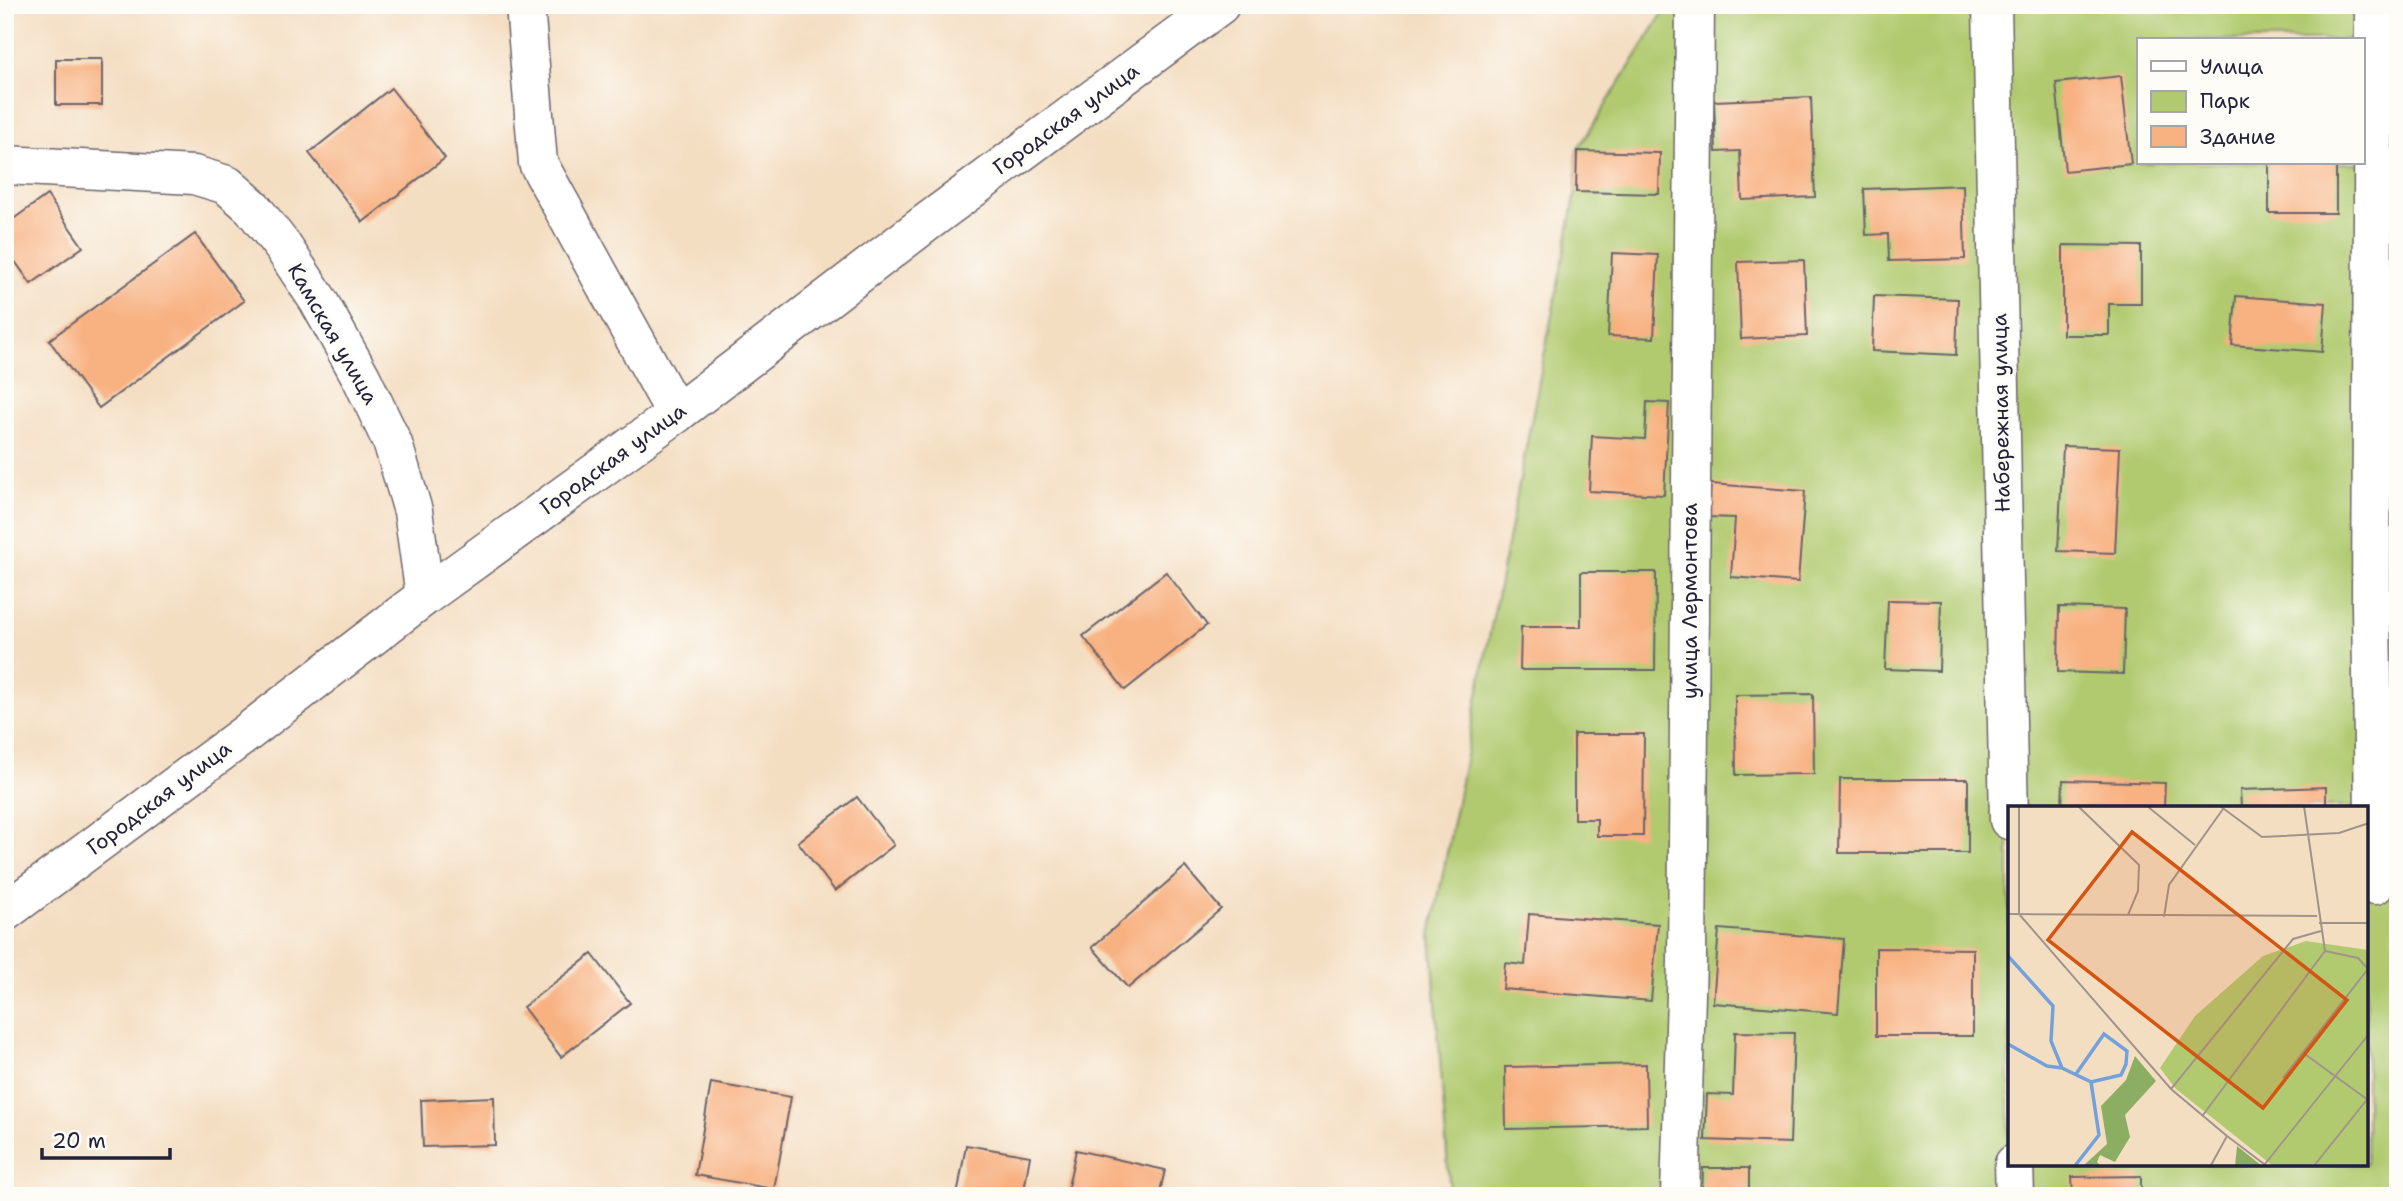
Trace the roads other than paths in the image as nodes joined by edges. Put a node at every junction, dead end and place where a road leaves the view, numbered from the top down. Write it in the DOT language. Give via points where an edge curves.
graph roads {
  1 [pos="525,5"];
  2 [pos="1220,5"];
  3 [pos="1695,5"];
  4 [pos="1992,5"];
  5 [pos="2374,5"];
  6 [pos="5,165"];
  7 [pos="676,414"];
  8 [pos="425,596"];
  9 [pos="2384,605"];
  10 [pos="2009,806"];
  11 [pos="2375,885"];
  12 [pos="5,912"];
  13 [pos="2014,1166"];
  14 [pos="1680,1196"];
  15 [pos="2015,1196"];
  1 -- 7 [label="street" via="538,163"];
  2 -- 7 [label="street, Городская улица"];
  3 -- 14 [label="street, улица Лермонтова" via="1687,961"];
  4 -- 10 [label="street, Набережная улица"];
  5 -- 9 [label="street"];
  6 -- 8 [label="street, Камская улица" via="194,175 227,186 252,207 318,300 393,443 413,511"];
  7 -- 8 [label="street, Городская улица"];
  8 -- 12 [label="street, Городская улица"];
  9 -- 11 [label="street"];
  13 -- 15 [label="street"];
}
